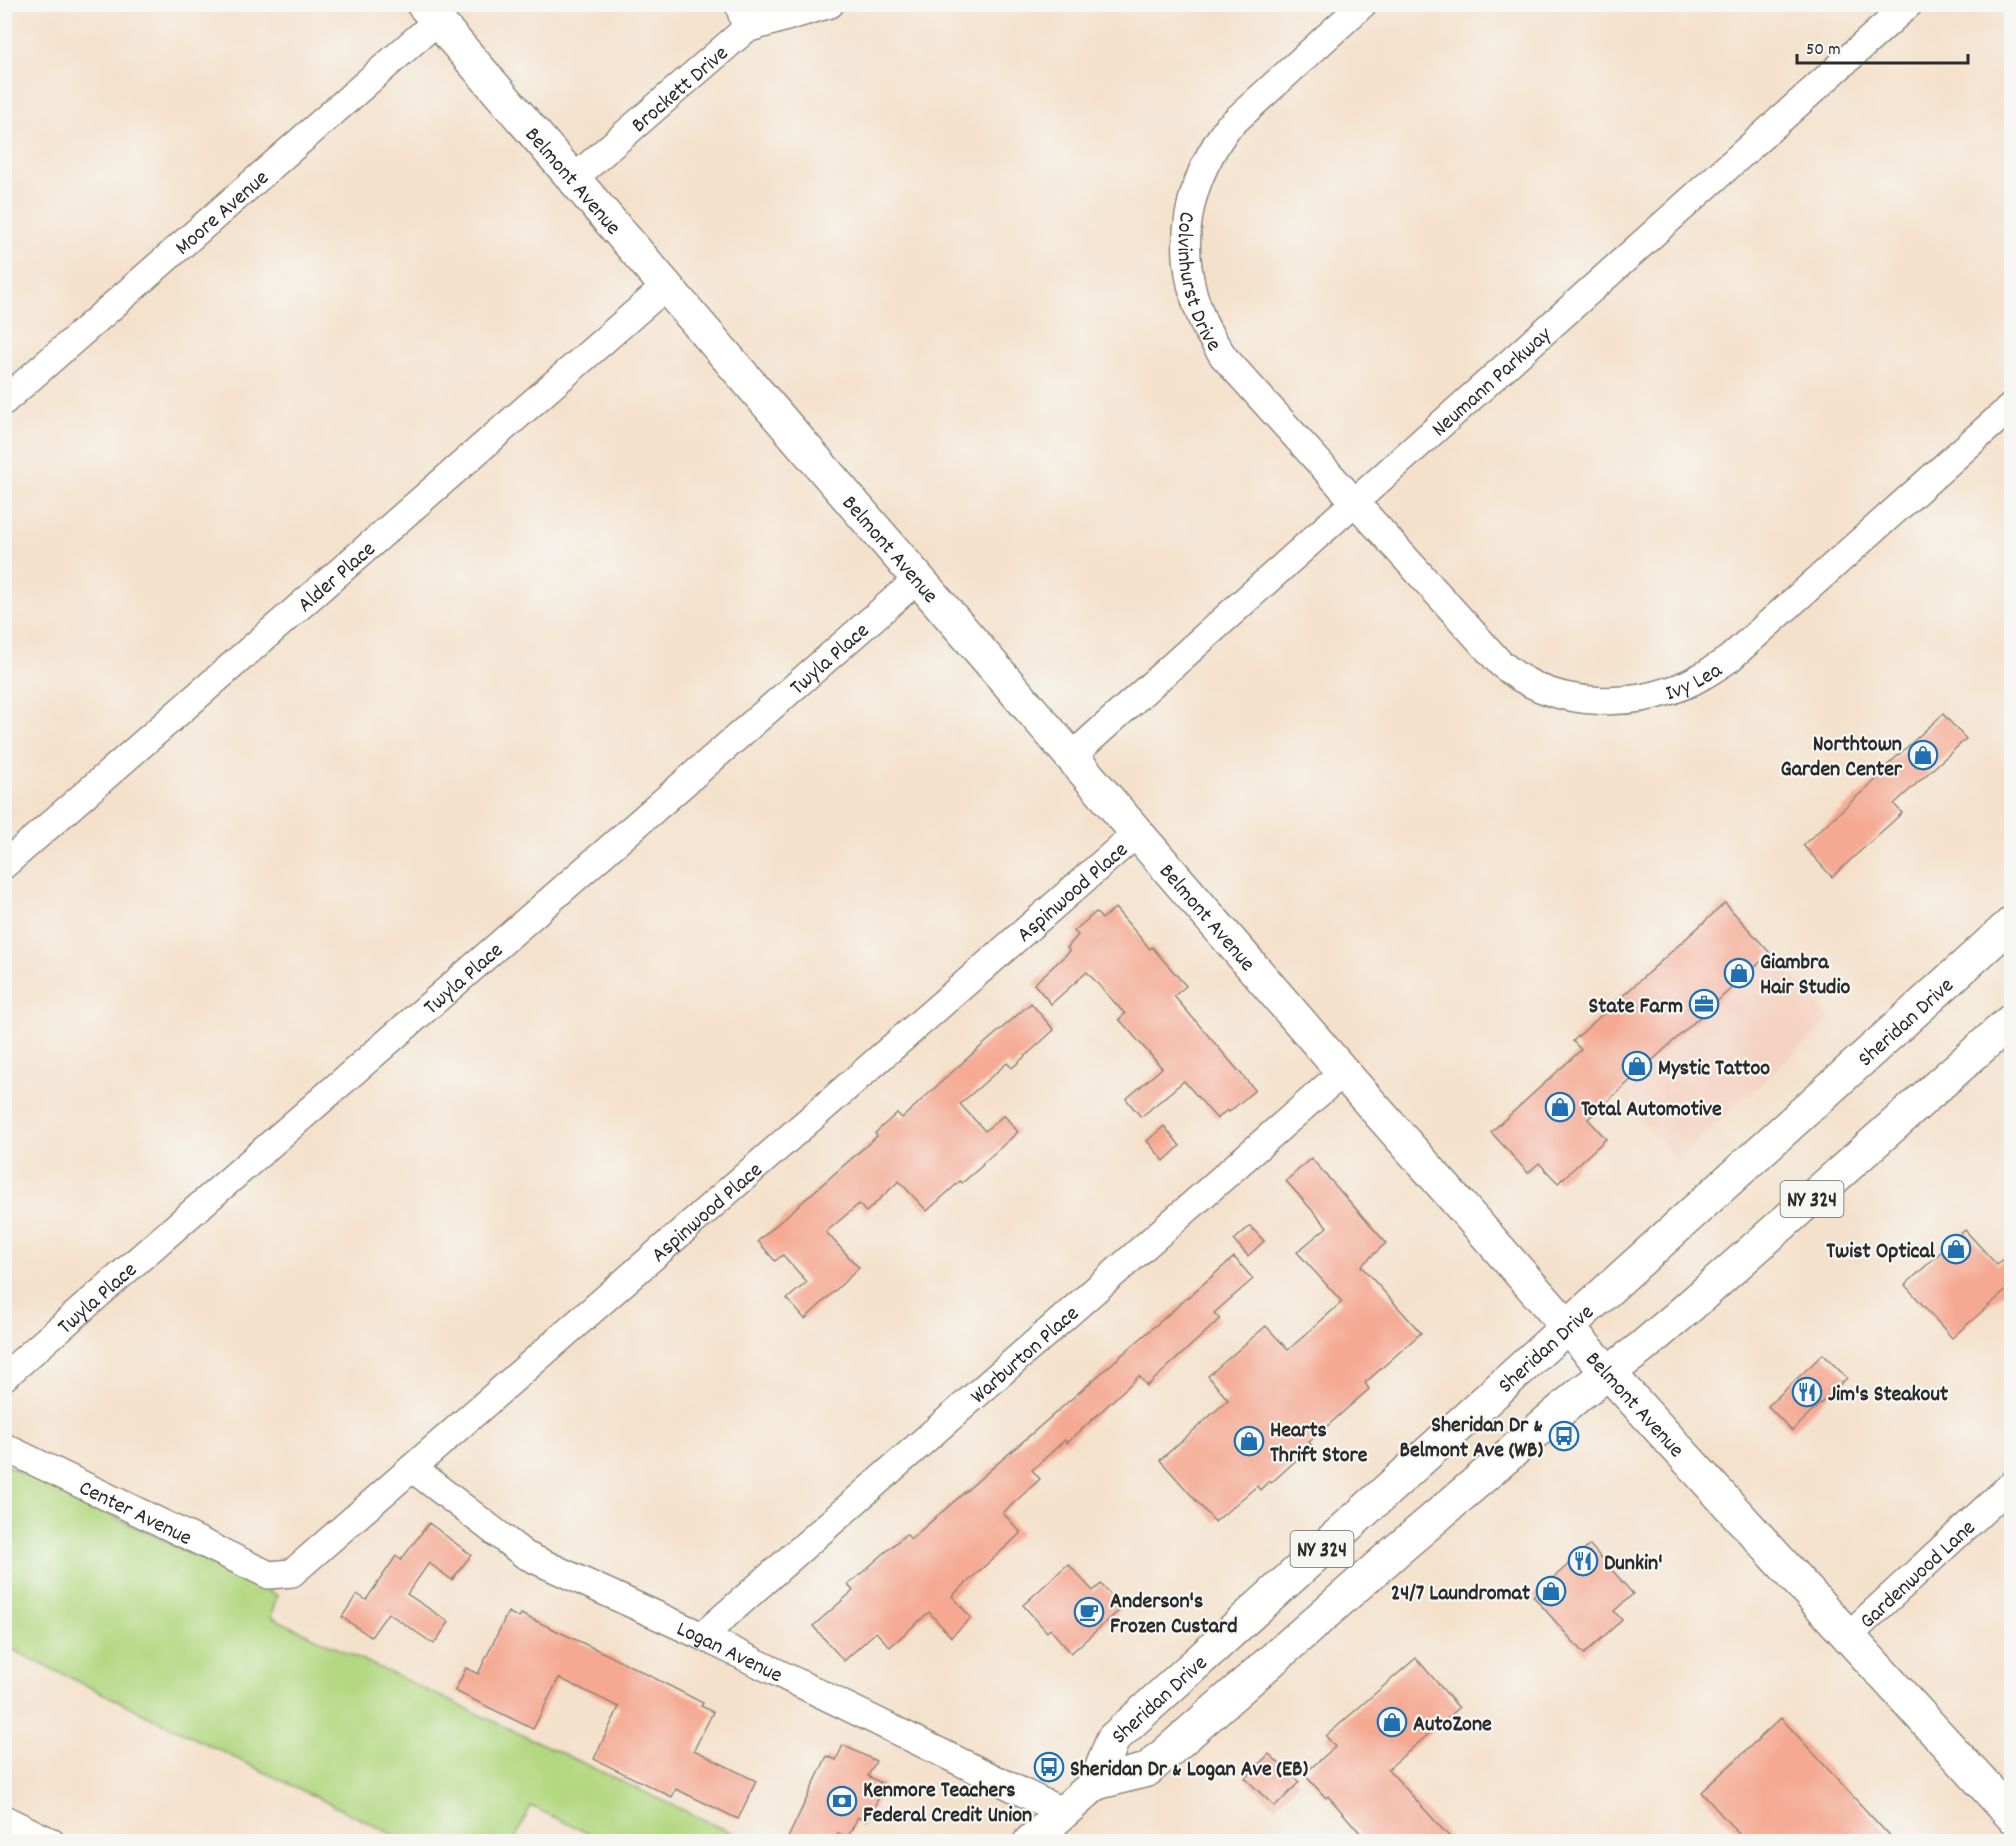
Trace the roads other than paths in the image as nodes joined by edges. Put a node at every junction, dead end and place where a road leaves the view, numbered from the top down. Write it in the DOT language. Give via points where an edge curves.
graph roads {
  1 [pos="830,4"];
  2 [pos="1364,4"];
  3 [pos="1909,4"];
  4 [pos="430,13"];
  5 [pos="742,17"];
  6 [pos="572,180"];
  7 [pos="665,287"];
  8 [pos="4,401"];
  9 [pos="2012,406"];
  10 [pos="1355,503"];
  11 [pos="918,579"];
  12 [pos="1072,756"];
  13 [pos="1137,832"];
  14 [pos="4,865"];
  15 [pos="2012,922"];
  16 [pos="2012,1020"];
  17 [pos="1343,1072"];
  18 [pos="1567,1326"];
  19 [pos="1609,1372"];
  20 [pos="4,1377"];
  21 [pos="4,1447"];
  22 [pos="412,1468"];
  23 [pos="2012,1484"];
  24 [pos="269,1575"];
  25 [pos="702,1636"];
  26 [pos="1848,1636"];
  27 [pos="1096,1783"];
  28 [pos="1063,1812"];
  29 [pos="2012,1816"];
  30 [pos="5,1821"];
  31 [pos="51,1842"];
  32 [pos="1030,1842"];
  1 -- 5 [label="street, Brockett Drive"];
  2 -- 10 [label="street, Colvinhurst Drive" via="1227,129 1210,152 1196,183 1186,250 1193,293 1205,326 1223,356"];
  3 -- 10 [label="street, Neumann Parkway"];
  4 -- 6 [label="main road, Belmont Avenue"];
  4 -- 8 [label="street, Moore Avenue"];
  5 -- 6 [label="street, Brockett Drive"];
  6 -- 7 [label="main road, Belmont Avenue"];
  7 -- 11 [label="main road, Belmont Avenue"];
  7 -- 14 [label="street, Alder Place"];
  9 -- 10 [label="street, Ivy Lea" via="1729,659 1702,677 1641,698 1583,698 1549,692 1524,680 1501,664"];
  10 -- 12 [label="street, Neumann Parkway"];
  11 -- 12 [label="main road, Belmont Avenue"];
  11 -- 20 [label="street, Twyla Place"];
  12 -- 13 [label="main road, Belmont Avenue"];
  13 -- 17 [label="main road, Belmont Avenue"];
  13 -- 22 [label="street, Aspinwood Place"];
  15 -- 18 [label="main road, Sheridan Drive / NY 324"];
  16 -- 19 [label="main road, Sheridan Drive / NY 324" via="1681,1314"];
  17 -- 18 [label="main road, Belmont Avenue"];
  17 -- 25 [label="street, Warburton Place"];
  18 -- 19 [label="main road, Belmont Avenue"];
  18 -- 27 [label="main road, Sheridan Drive / NY 324" via="1113,1740"];
  19 -- 26 [label="main road, Belmont Avenue"];
  19 -- 27 [label="main road, Sheridan Drive / NY 324" via="1395,1552 1147,1770"];
  21 -- 24 [label="street, Center Avenue"];
  22 -- 24 [label="street, Aspinwood Place" via="292,1573"];
  22 -- 25 [label="street, Logan Avenue" via="525,1555"];
  23 -- 26 [label="street, Gardenwood Lane"];
  25 -- 28 [label="street, Logan Avenue"];
  26 -- 29 [label="main road, Belmont Avenue"];
  27 -- 28 [label="main road, Sheridan Drive / NY 324"];
  28 -- 32 [label="main road, Sheridan Drive / NY 324"];
  30 -- 31 [label="street"];
}
